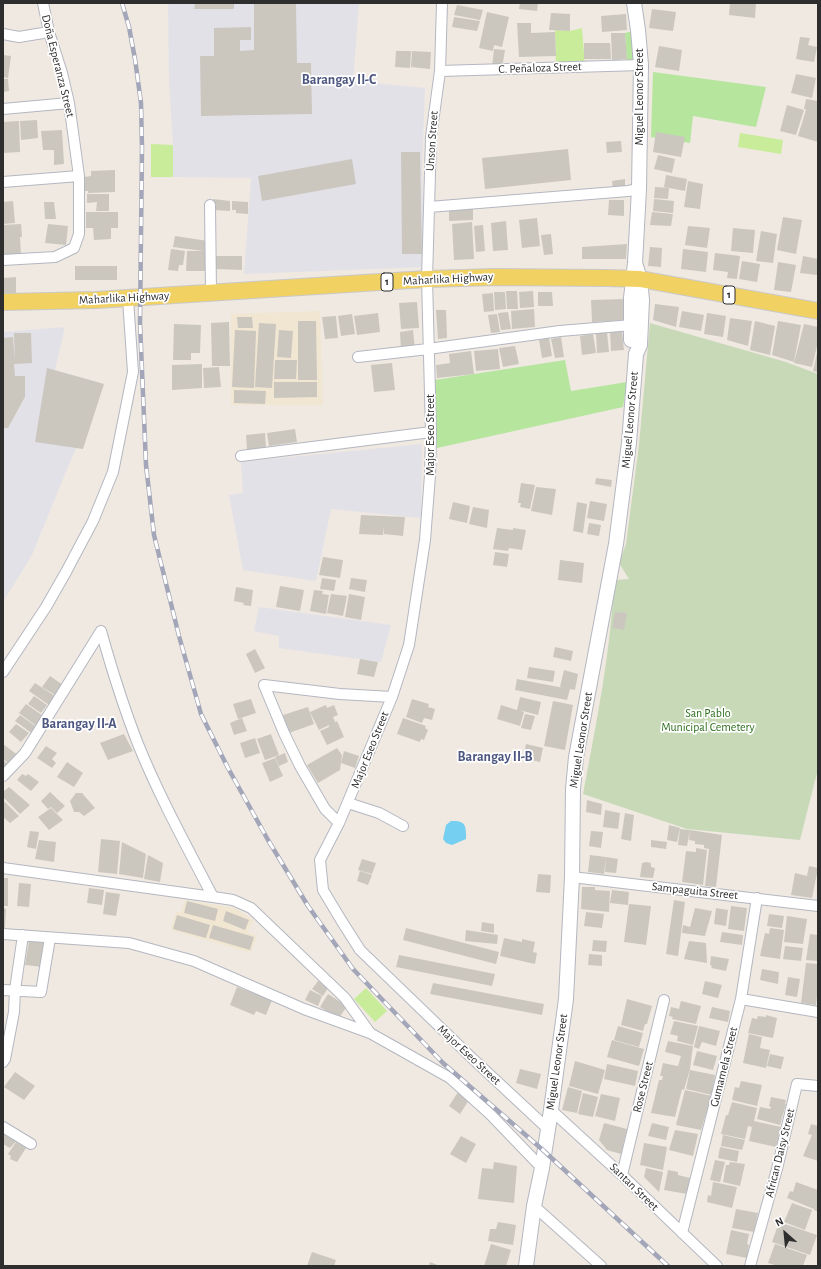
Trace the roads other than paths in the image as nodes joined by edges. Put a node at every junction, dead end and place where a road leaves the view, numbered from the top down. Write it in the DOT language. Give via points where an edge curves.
graph roads {
  1 [pos="43,3"];
  2 [pos="442,3"];
  3 [pos="634,3"];
  4 [pos="49,32"];
  5 [pos="3,34"];
  6 [pos="641,65"];
  7 [pos="440,71"];
  8 [pos="69,103"];
  9 [pos="3,109"];
  10 [pos="78,176"];
  11 [pos="3,182"];
  12 [pos="639,188"];
  13 [pos="210,205"];
  14 [pos="429,207"];
  15 [pos="3,260"];
  16 [pos="426,279"];
  17 [pos="637,279"];
  18 [pos="211,293"];
  19 [pos="128,298"];
  20 [pos="3,302"];
  21 [pos="818,311"];
  22 [pos="632,324"];
  23 [pos="428,349"];
  24 [pos="636,354"];
  25 [pos="358,357"];
  26 [pos="431,432"];
  27 [pos="241,456"];
  28 [pos="3,672"];
  29 [pos="392,697"];
  30 [pos="3,776"];
  31 [pos="348,803"];
  32 [pos="339,823"];
  33 [pos="403,826"];
  34 [pos="3,868"];
  35 [pos="572,877"];
  36 [pos="213,897"];
  37 [pos="757,898"];
  38 [pos="818,906"];
  39 [pos="3,934"];
  40 [pos="23,935"];
  41 [pos="50,938"];
  42 [pos="3,990"];
  43 [pos="15,990"];
  44 [pos="741,999"];
  45 [pos="664,1000"];
  46 [pos="818,1012"];
  47 [pos="370,1033"];
  48 [pos="4,1060"];
  49 [pos="818,1086"];
  50 [pos="551,1110"];
  51 [pos="3,1127"];
  52 [pos="547,1128"];
  53 [pos="31,1144"];
  54 [pos="542,1168"];
  55 [pos="622,1175"];
  56 [pos="534,1206"];
  57 [pos="682,1233"];
  58 [pos="526,1266"];
  59 [pos="601,1266"];
  60 [pos="717,1266"];
  61 [pos="750,1266"];
  1 -- 4 [label="street, Doña Esperanza Street"];
  2 -- 7 [label="street, Unson Street"];
  3 -- 6 [label="street, Miguel Leonor Street"];
  4 -- 5 [label="street" via="19,37"];
  4 -- 8 [label="street, Doña Esperanza Street"];
  6 -- 7 [label="street, C. Peñaloza Street"];
  6 -- 12 [label="street, Miguel Leonor Street"];
  7 -- 14 [label="street, Unson Street" via="431,137"];
  8 -- 9 [label="street"];
  8 -- 10 [label="street, Doña Esperanza Street"];
  10 -- 11 [label="street"];
  10 -- 15 [label="street, Doña Esperanza Street" via="79,234 74,248 55,256"];
  12 -- 14 [label="street"];
  12 -- 17 [label="street, Miguel Leonor Street" via="635,263"];
  13 -- 18 [label="street"];
  14 -- 16 [label="street, Unson Street"];
  16 -- 17 [label="main road, Maharlika Highway / 1"];
  16 -- 18 [label="main road, Maharlika Highway / 1"];
  16 -- 23 [label="street, Major Eseo Street"];
  17 -- 21 [label="main road, Maharlika Highway / 1"];
  17 -- 22 [label="street, Miguel Leonor Street" via="631,298"];
  17 -- 24 [label="street, Miguel Leonor Street" via="642,300 640,345"];
  18 -- 19 [label="main road, Maharlika Highway / 1"];
  19 -- 20 [label="main road, Maharlika Highway / 1"];
  19 -- 28 [label="street" via="133,372 113,472 93,521 66,572"];
  22 -- 23 [label="street"];
  22 -- 24 [label="street, Miguel Leonor Street" via="631,345"];
  23 -- 25 [label="street"];
  23 -- 26 [label="street, Major Eseo Street"];
  24 -- 35 [label="street, Miguel Leonor Street" via="629,443 616,544 576,757"];
  26 -- 27 [label="street"];
  26 -- 29 [label="street, Major Eseo Street" via="425,540 409,645"];
  29 -- 31 [label="street, Major Eseo Street"];
  29 -- 32 [label="street" via="264,685 300,766 325,809"];
  30 -- 36 [label="street" via="25,753 101,631 119,693 139,745"];
  31 -- 32 [label="street, Major Eseo Street"];
  31 -- 33 [label="street" via="379,813"];
  32 -- 52 [label="street, Major Eseo Street" via="320,860 323,890 360,950"];
  34 -- 36 [label="street"];
  35 -- 37 [label="street, Sampaguita Street"];
  35 -- 50 [label="street, Miguel Leonor Street" via="566,999"];
  36 -- 47 [label="street" via="233,900 251,908 345,998"];
  37 -- 38 [label="street, Sampaguita Street"];
  37 -- 44 [label="street, Gumamela Street"];
  39 -- 40 [label="street"];
  40 -- 41 [label="street"];
  40 -- 43 [label="street"];
  41 -- 43 [label="street" via="42,992"];
  41 -- 47 [label="street" via="129,944 194,961 304,1009"];
  42 -- 43 [label="street"];
  43 -- 48 [label="street" via="14,1012"];
  44 -- 46 [label="street"];
  44 -- 57 [label="street, Gumamela Street"];
  45 -- 55 [label="street, Rose Street"];
  47 -- 54 [label="street" via="450,1078 490,1114"];
  49 -- 61 [label="street, African Daisy Street" via="797,1084"];
  50 -- 52 [label="street, Miguel Leonor Street"];
  50 -- 55 [label="street, Santan Street"];
  51 -- 53 [label="street"];
  52 -- 54 [label="street, Miguel Leonor Street"];
  54 -- 56 [label="street, Miguel Leonor Street"];
  55 -- 57 [label="street, Santan Street"];
  56 -- 58 [label="street, Miguel Leonor Street"];
  56 -- 59 [label="street"];
  57 -- 60 [label="street, Santan Street"];
}
